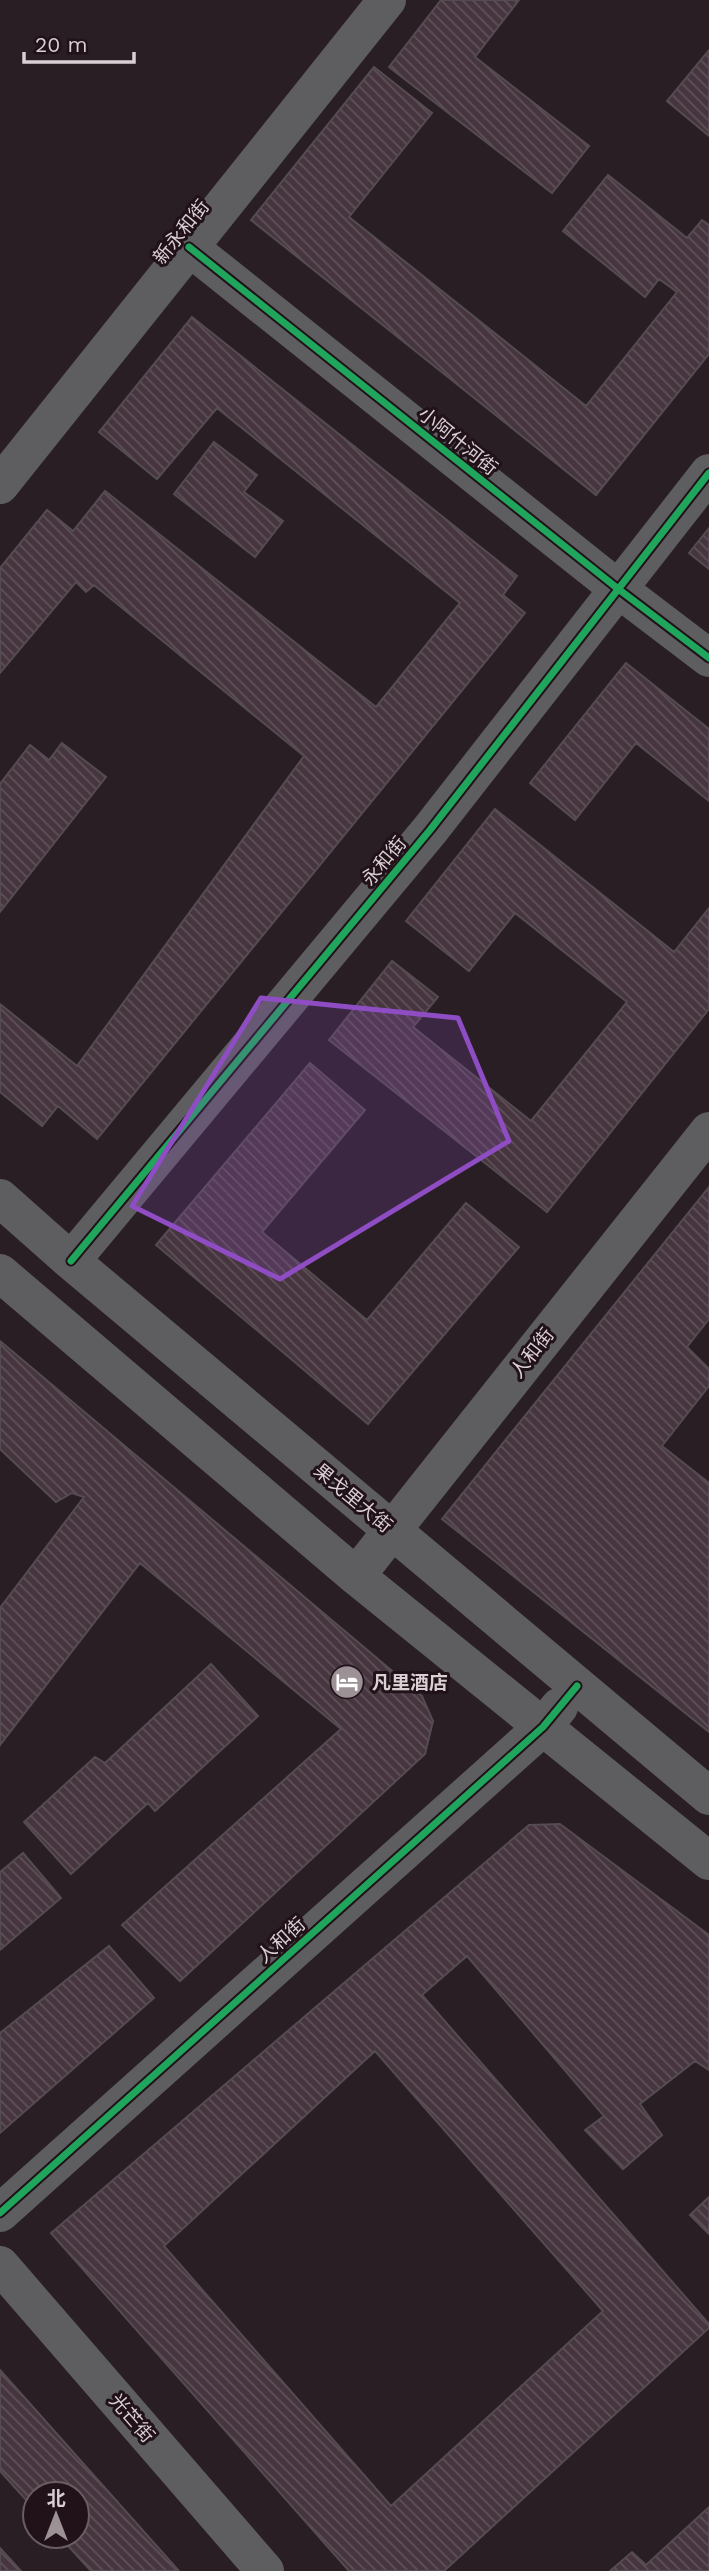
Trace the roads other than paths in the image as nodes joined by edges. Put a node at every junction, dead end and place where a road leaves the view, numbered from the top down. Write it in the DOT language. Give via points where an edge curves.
graph roads {
  1 [pos="387,0"];
  2 [pos="189,247"];
  3 [pos="709,473"];
  4 [pos="0,485"];
  5 [pos="617,588"];
  6 [pos="709,658"];
  7 [pos="709,1131"];
  8 [pos="0,1198"];
  9 [pos="71,1261"];
  10 [pos="0,1272"];
  11 [pos="391,1531"];
  12 [pos="356,1576"];
  13 [pos="577,1686"];
  14 [pos="543,1727"];
  15 [pos="709,1796"];
  16 [pos="709,1861"];
  17 [pos="0,2213"];
  18 [pos="0,2265"];
  19 [pos="265,2571"];
  1 -- 2 [label="street, 新永和街"];
  2 -- 4 [label="street, 新永和街"];
  2 -- 5 [label="street, 小阿什河街"];
  3 -- 5 [label="street, 永和街"];
  5 -- 6 [label="street, 小阿什河街"];
  5 -- 9 [label="street, 永和街" via="430,830"];
  7 -- 11 [label="street, 人和街"];
  8 -- 9 [label="street, 果戈里大街"];
  9 -- 11 [label="street, 果戈里大街"];
  10 -- 12 [label="street"];
  11 -- 12 [label="street, 人和街"];
  11 -- 13 [label="street, 果戈里大街"];
  12 -- 14 [label="street"];
  13 -- 14 [label="street, 人和街"];
  13 -- 15 [label="street, 果戈里大街"];
  14 -- 16 [label="street"];
  14 -- 17 [label="street, 人和街"];
  18 -- 19 [label="street, 光芒街"];
}
